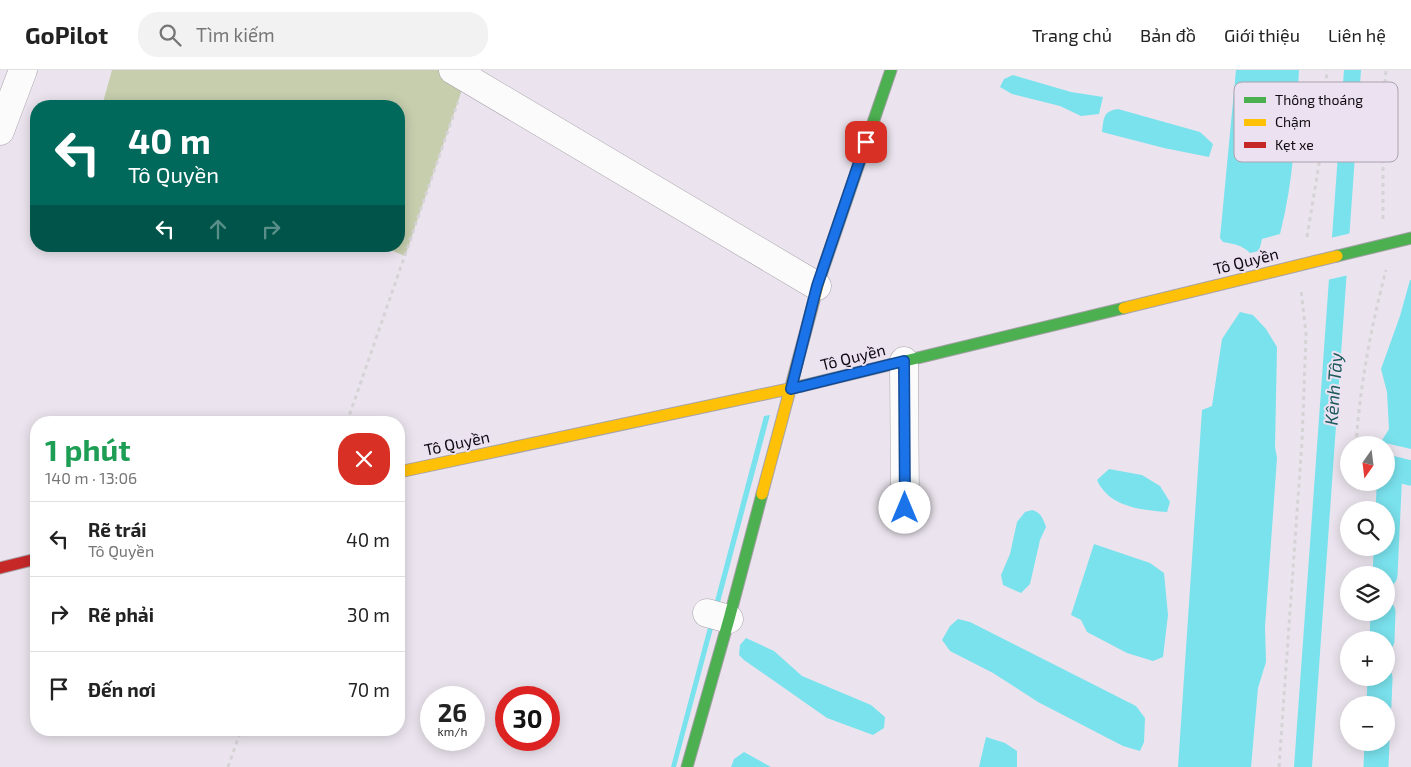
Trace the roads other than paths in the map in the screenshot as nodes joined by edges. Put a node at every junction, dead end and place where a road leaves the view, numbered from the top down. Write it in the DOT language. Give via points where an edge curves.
graph roads {
  1 [pos="23,70"];
  2 [pos="891,70"];
  3 [pos="459,74"];
  4 [pos="0,131"];
  5 [pos="1411,238"];
  6 [pos="817,286"];
  7 [pos="904,361"];
  8 [pos="791,389"];
  9 [pos="405,471"];
  10 [pos="905,508"];
  11 [pos="30,560"];
  12 [pos="0,568"];
  13 [pos="687,767"];
  1 -- 4 [label="street"];
  2 -- 6 [label="main road"];
  3 -- 6 [label="street"];
  5 -- 7 [label="main road, Tô Quyền"];
  6 -- 8 [label="main road"];
  7 -- 8 [label="main road, Tô Quyền"];
  7 -- 10 [label="street"];
  8 -- 9 [label="main road, Tô Quyền"];
  8 -- 13 [label="main road" via="719,616"];
  11 -- 12 [label="main road"];
}
